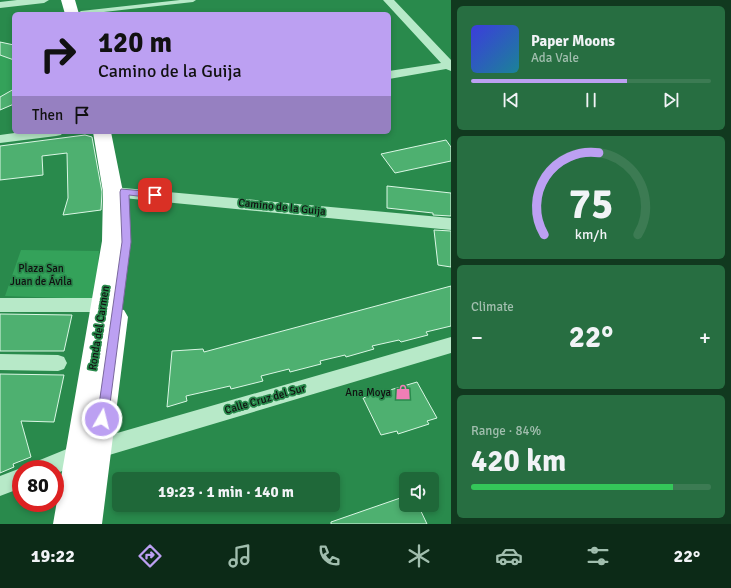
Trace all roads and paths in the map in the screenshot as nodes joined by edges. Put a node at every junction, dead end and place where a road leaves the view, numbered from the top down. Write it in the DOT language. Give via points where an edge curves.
graph roads {
  1 [pos="44,0"];
  2 [pos="68,0"];
  3 [pos="192,0"];
  4 [pos="388,0"];
  5 [pos="13,2"];
  6 [pos="0,5"];
  7 [pos="78,10"];
  8 [pos="448,61"];
  9 [pos="391,75"];
  10 [pos="40,134"];
  11 [pos="103,134"];
  12 [pos="112,134"];
  13 [pos="0,139"];
  14 [pos="119,192"];
  15 [pos="451,224"];
  16 [pos="0,305"];
  17 [pos="103,305"];
  18 [pos="451,345"];
  19 [pos="0,362"];
  20 [pos="58,363"];
  21 [pos="89,451"];
  22 [pos="64,461"];
  23 [pos="12,481"];
  24 [pos="0,486"];
  25 [pos="68,524"];
  26 [pos="87,524"];
  1 -- 5 [label="street"];
  2 -- 7 [label="highway"];
  3 -- 7 [label="lane"];
  4 -- 8 [label="street"];
  5 -- 6 [label="street"];
  8 -- 9 [label="street"];
  10 -- 13 [label="street"];
  11 -- 14 [label="highway, Ronda del Carmen"];
  12 -- 14 [label="highway, Ronda del Carmen"];
  14 -- 15 [label="street, Camino de la Guija"];
  14 -- 17 [label="highway, Ronda del Carmen"];
  14 -- 21 [label="highway, Ronda del Carmen" via="126,242"];
  16 -- 17 [label="street"];
  17 -- 21 [label="highway, Ronda del Carmen"];
  18 -- 21 [label="street, Calle Cruz del Sur"];
  19 -- 20 [label="street"];
  21 -- 22 [label="street, Calle Cruz del Sur"];
  21 -- 25 [label="highway, Ronda del Carmen"];
  21 -- 26 [label="highway, Ronda del Carmen"];
  23 -- 24 [label="street"];
}
